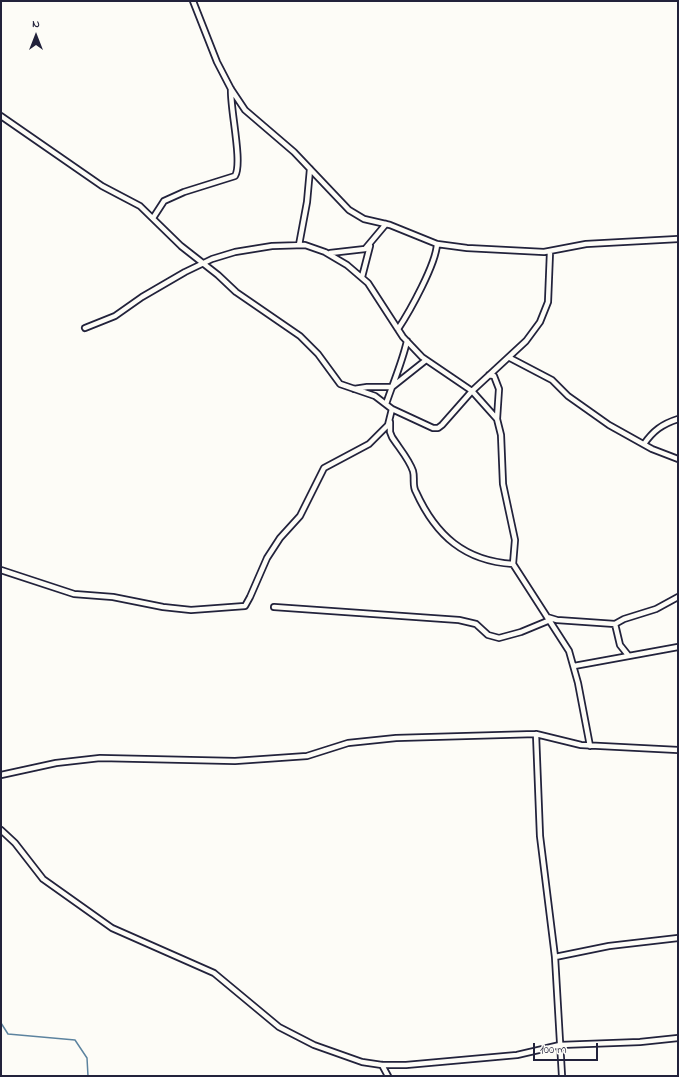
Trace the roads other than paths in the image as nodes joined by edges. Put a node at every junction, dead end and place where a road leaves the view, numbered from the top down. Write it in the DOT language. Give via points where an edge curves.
graph roads {
  1 [pos="193,1"];
  2 [pos="231,89"];
  3 [pos="1,117"];
  4 [pos="310,169"];
  5 [pos="154,218"];
  6 [pos="386,224"];
  7 [pos="678,239"];
  8 [pos="437,244"];
  9 [pos="299,245"];
  10 [pos="371,245"];
  11 [pos="550,252"];
  12 [pos="328,253"];
  13 [pos="203,263"];
  14 [pos="362,277"];
  15 [pos="85,328"];
  16 [pos="398,328"];
  17 [pos="407,341"];
  18 [pos="510,358"];
  19 [pos="426,360"];
  20 [pos="489,375"];
  21 [pos="392,387"];
  22 [pos="353,389"];
  23 [pos="472,391"];
  24 [pos="386,404"];
  25 [pos="392,409"];
  26 [pos="496,419"];
  27 [pos="678,419"];
  28 [pos="390,420"];
  29 [pos="644,444"];
  30 [pos="678,460"];
  31 [pos="513,564"];
  32 [pos="1,570"];
  33 [pos="678,597"];
  34 [pos="274,607"];
  35 [pos="549,618"];
  36 [pos="615,624"];
  37 [pos="678,647"];
  38 [pos="628,655"];
  39 [pos="574,666"];
  40 [pos="536,734"];
  41 [pos="590,746"];
  42 [pos="678,750"];
  43 [pos="1,775"];
  44 [pos="1,830"];
  45 [pos="678,938"];
  46 [pos="555,957"];
  47 [pos="678,1038"];
  48 [pos="560,1045"];
  49 [pos="382,1065"];
  50 [pos="388,1076"];
  51 [pos="562,1076"];
  1 -- 2 [label="street" via="217,62"];
  2 -- 4 [label="street" via="250,116"];
  2 -- 5 [label="street" via="230,102 237,160 235,176 164,201"];
  3 -- 5 [label="street" via="102,186 134,201"];
  4 -- 6 [label="street" via="349,210 374,222"];
  4 -- 9 [label="street"];
  5 -- 13 [label="street" via="181,246"];
  6 -- 8 [label="street"];
  6 -- 10 [label="street"];
  7 -- 11 [label="street" via="586,244"];
  8 -- 11 [label="street"];
  8 -- 16 [label="street" via="432,264"];
  9 -- 12 [label="street"];
  9 -- 13 [label="street" via="261,247 235,252"];
  10 -- 12 [label="street" via="366,249"];
  10 -- 14 [label="street" via="364,262"];
  11 -- 18 [label="street" via="546,309 537,327"];
  12 -- 14 [label="street"];
  13 -- 15 [label="street" via="142,297 115,316"];
  13 -- 22 [label="street" via="236,292 300,336 318,354 337,381"];
  14 -- 16 [label="street"];
  16 -- 17 [label="street"];
  17 -- 19 [label="street"];
  17 -- 21 [label="street" via="404,357"];
  18 -- 20 [label="street"];
  18 -- 29 [label="street" via="552,380 585,409"];
  19 -- 21 [label="street"];
  19 -- 23 [label="street"];
  20 -- 23 [label="street"];
  20 -- 26 [label="street" via="494,376 498,384"];
  21 -- 22 [label="street"];
  21 -- 24 [label="street"];
  22 -- 24 [label="street" via="375,396"];
  23 -- 25 [label="street" via="442,425 436,428 419,423"];
  23 -- 26 [label="street"];
  24 -- 25 [label="street"];
  25 -- 28 [label="street"];
  26 -- 31 [label="street" via="501,436 503,484 515,540"];
  27 -- 29 [label="street" via="660,426"];
  28 -- 31 [label="street" via="390,433 412,470 415,491 426,512 442,533 479,559"];
  28 -- 32 [label="street" via="384,430 369,444 324,468 300,516 280,538 267,558 245,606 191,610 113,597 74,594"];
  29 -- 30 [label="street"];
  31 -- 35 [label="street"];
  33 -- 36 [label="street" via="658,608 624,618"];
  34 -- 35 [label="street" via="459,620 476,624 497,638 521,632"];
  35 -- 36 [label="street"];
  35 -- 39 [label="street" via="568,648"];
  36 -- 38 [label="street" via="620,645"];
  37 -- 38 [label="street"];
  38 -- 39 [label="street"];
  39 -- 41 [label="street"];
  40 -- 41 [label="street"];
  40 -- 43 [label="street" via="396,738 348,743 307,756 271,759 181,761 100,758"];
  40 -- 46 [label="street" via="540,836"];
  41 -- 42 [label="street"];
  44 -- 49 [label="street" via="15,843 43,879 112,928 214,973 279,1027 296,1036 337,1054"];
  45 -- 46 [label="street" via="609,946"];
  46 -- 48 [label="street"];
  47 -- 48 [label="street"];
  48 -- 49 [label="street" via="517,1055"];
  48 -- 51 [label="street"];
  49 -- 50 [label="street"];
}
